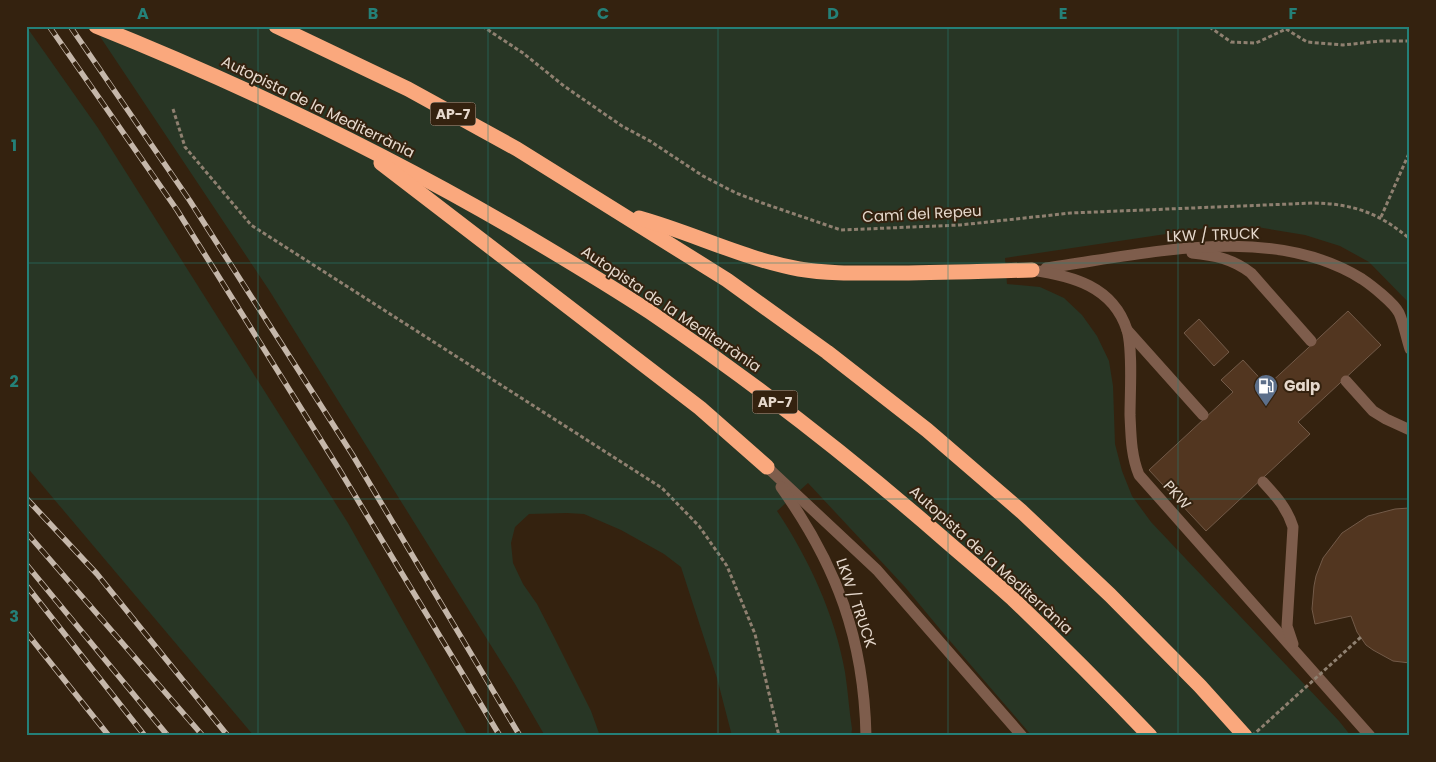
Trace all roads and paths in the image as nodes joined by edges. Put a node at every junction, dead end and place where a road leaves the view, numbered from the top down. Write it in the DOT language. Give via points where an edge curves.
graph roads {
  1 [pos="96,26"];
  2 [pos="276,26"];
  3 [pos="482,26"];
  4 [pos="1211,26"];
  5 [pos="1410,41"];
  6 [pos="173,109"];
  7 [pos="348,137"];
  8 [pos="1410,151"];
  9 [pos="623,214"];
  10 [pos="1380,217"];
  11 [pos="1410,239"];
  12 [pos="1166,251"];
  13 [pos="1032,270"];
  14 [pos="1398,311"];
  15 [pos="1410,324"];
  16 [pos="1127,330"];
  17 [pos="1311,341"];
  18 [pos="1410,349"];
  19 [pos="1346,381"];
  20 [pos="1203,415"];
  21 [pos="1410,430"];
  22 [pos="767,467"];
  23 [pos="1263,482"];
  24 [pos="1360,637"];
  25 [pos="1295,650"];
  26 [pos="780,736"];
  27 [pos="866,736"];
  28 [pos="1022,736"];
  29 [pos="1150,736"];
  30 [pos="1245,736"];
  31 [pos="1252,736"];
  32 [pos="1370,736"];
  1 -- 7 [label="highway, Autopista de la Mediterrània / AP-7" via="241,87"];
  2 -- 9 [label="highway, AP-7" via="408,89 517,149"];
  3 -- 10 [label="path, Camí del Repeu" via="622,126 703,176 751,199 842,230 960,225 1072,213 1314,203 1336,204"];
  4 -- 5 [label="path" via="1231,42 1256,43 1286,29 1307,42 1343,45"];
  6 -- 26 [label="path" via="185,147 251,225 662,488 699,526 727,566 755,634"];
  7 -- 22 [label="highway" via="700,408"];
  7 -- 29 [label="highway, Autopista de la Mediterrània / AP-7" via="548,249 647,311 743,378 834,446 1011,597"];
  8 -- 10 [label="path"];
  9 -- 13 [label="highway" via="799,269 839,274"];
  9 -- 30 [label="highway, AP-7" via="727,280 927,430 1021,511 1103,588"];
  10 -- 11 [label="path, Camí del Repeu"];
  12 -- 13 [label="lane, LKW / TRUCK"];
  12 -- 14 [label="lane, LKW / TRUCK" via="1225,246 1288,250 1345,268 1372,285"];
  12 -- 17 [label="lane" via="1223,258 1239,264 1251,273"];
  13 -- 16 [label="lane, PKW" via="1060,274 1098,291 1111,302"];
  14 -- 15 [label="lane"];
  14 -- 18 [label="lane, LKW / TRUCK"];
  16 -- 20 [label="lane"];
  16 -- 25 [label="lane, PKW" via="1131,447 1138,475"];
  19 -- 21 [label="lane" via="1373,411"];
  22 -- 27 [label="lane, LKW / TRUCK" via="804,518 837,583 857,648"];
  22 -- 28 [label="lane" via="878,570"];
  23 -- 25 [label="lane" via="1282,503 1293,527 1287,626"];
  24 -- 31 [label="path, bridge"];
  25 -- 32 [label="lane, PKW"];
}
